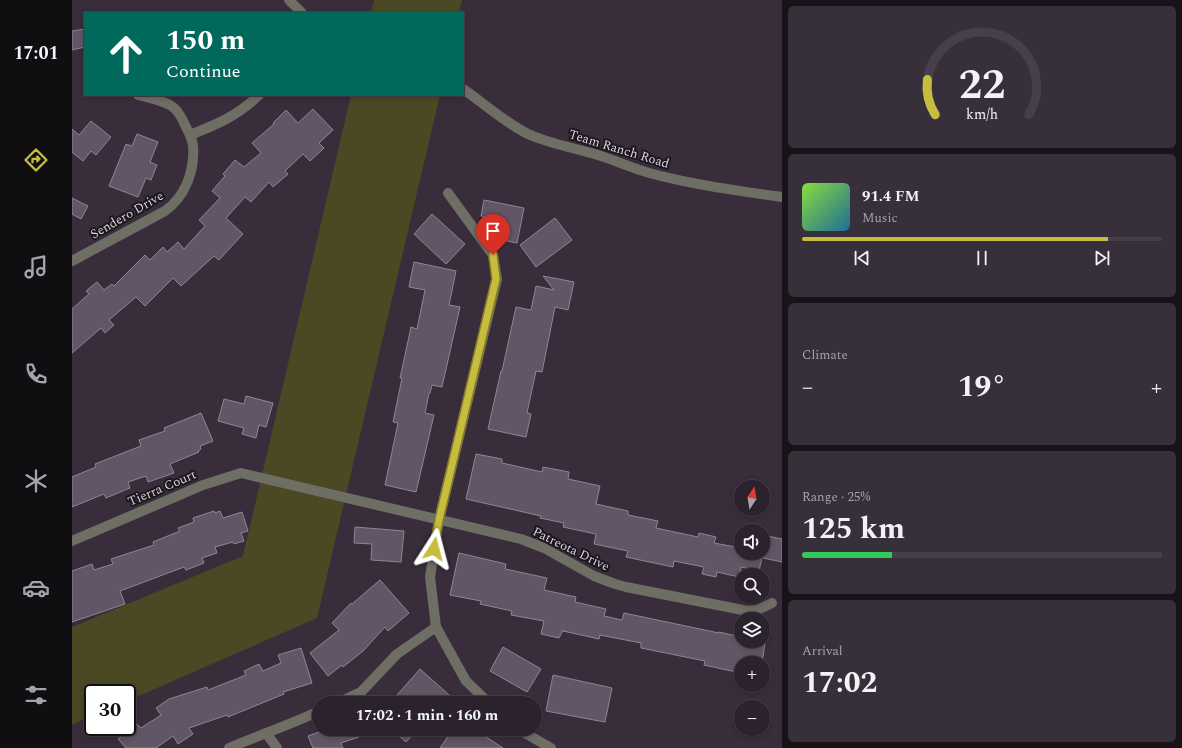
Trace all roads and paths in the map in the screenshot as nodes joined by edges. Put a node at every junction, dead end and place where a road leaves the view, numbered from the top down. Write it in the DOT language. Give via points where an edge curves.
graph roads {
  1 [pos="289,0"];
  2 [pos="301,12"];
  3 [pos="464,90"];
  4 [pos="141,96"];
  5 [pos="258,96"];
  6 [pos="190,135"];
  7 [pos="448,193"];
  8 [pos="782,197"];
  9 [pos="72,260"];
  10 [pos="266,478"];
  11 [pos="439,520"];
  12 [pos="72,541"];
  13 [pos="772,603"];
  14 [pos="436,627"];
  15 [pos="352,696"];
  16 [pos="482,696"];
  17 [pos="312,714"];
  18 [pos="266,733"];
  19 [pos="530,736"];
  20 [pos="229,748"];
  21 [pos="277,748"];
  22 [pos="551,748"];
  1 -- 2 [label="street"];
  3 -- 8 [label="street, Team Ranch Road" via="507,122 530,135 680,181"];
  4 -- 6 [label="street, Sendero Drive" via="165,103 177,111"];
  5 -- 6 [label="street" via="232,117"];
  6 -- 9 [label="street, Sendero Drive" via="193,144 190,176 183,192 172,206"];
  7 -- 11 [label="street" via="493,255 496,279"];
  10 -- 11 [label="street, Patreota Drive"];
  10 -- 12 [label="street, Tierra Court" via="241,473 203,485"];
  11 -- 13 [label="street, Patreota Drive" via="509,535 532,543 604,581 626,587 748,611"];
  11 -- 14 [label="street" via="430,577"];
  14 -- 15 [label="street" via="397,654 361,692"];
  14 -- 16 [label="street" via="466,681"];
  17 -- 18 [label="street"];
  18 -- 20 [label="street"];
  18 -- 21 [label="street"];
  19 -- 22 [label="street"];
}
